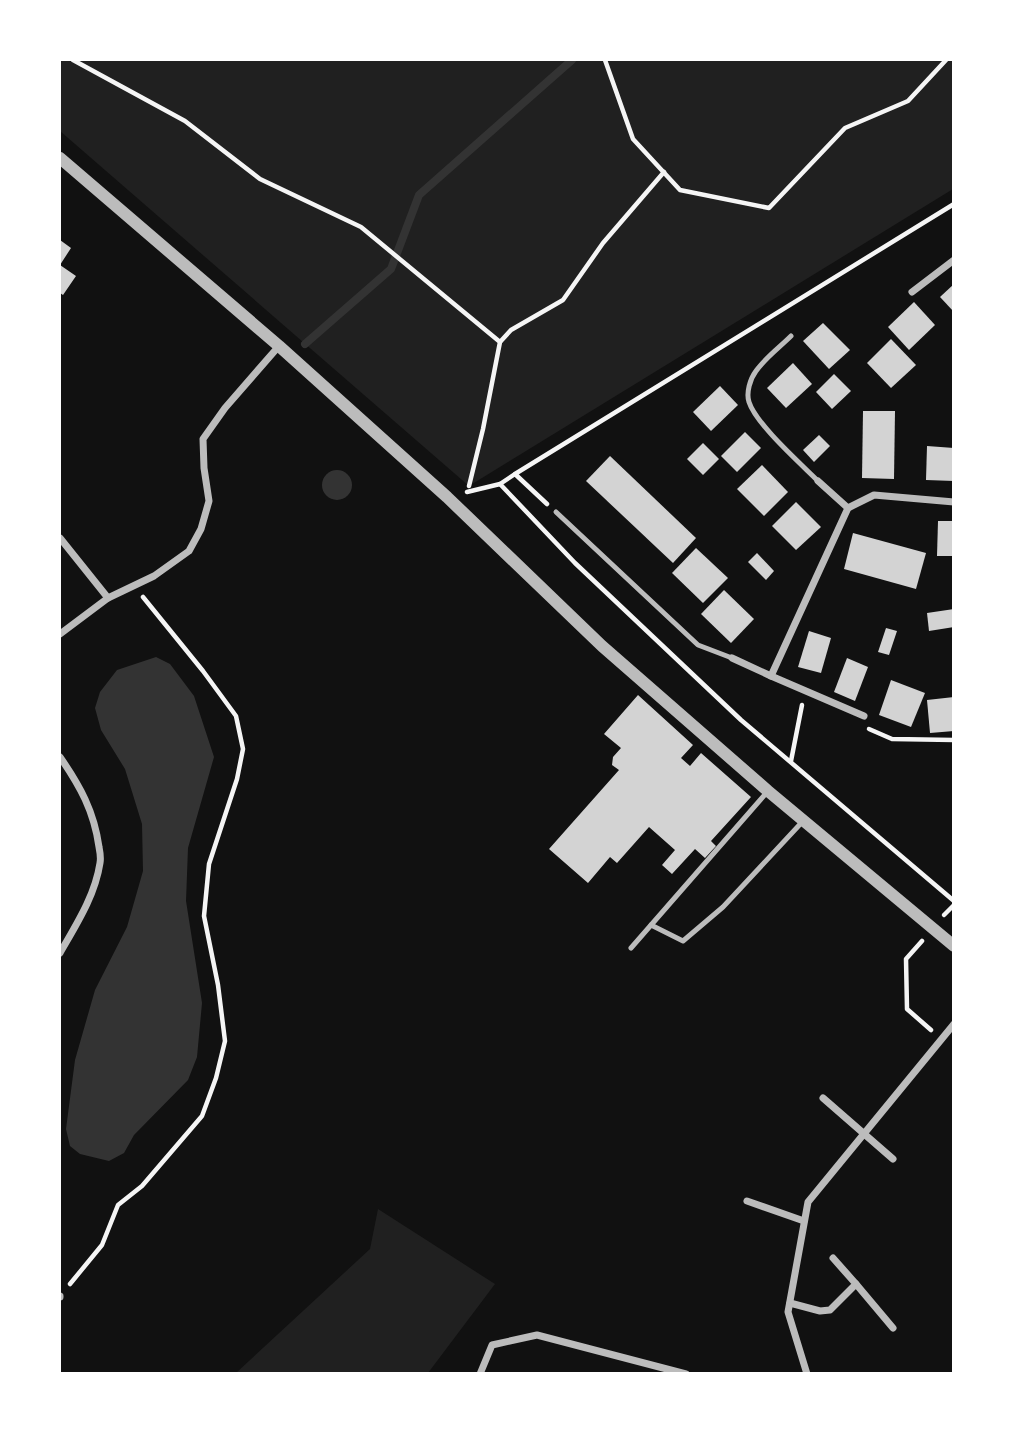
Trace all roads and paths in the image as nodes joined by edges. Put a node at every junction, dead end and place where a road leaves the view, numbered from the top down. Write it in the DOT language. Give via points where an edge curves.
graph roads {
  1 [pos="73,60"];
  2 [pos="605,60"];
  3 [pos="946,60"];
  4 [pos="60,158"];
  5 [pos="664,172"];
  6 [pos="954,204"];
  7 [pos="954,260"];
  8 [pos="912,292"];
  9 [pos="791,336"];
  10 [pos="500,342"];
  11 [pos="279,346"];
  12 [pos="515,474"];
  13 [pos="818,481"];
  14 [pos="500,484"];
  15 [pos="469,486"];
  16 [pos="447,497"];
  17 [pos="954,502"];
  18 [pos="848,508"];
  19 [pos="556,512"];
  20 [pos="60,538"];
  21 [pos="134,586"];
  22 [pos="107,598"];
  23 [pos="60,634"];
  24 [pos="732,658"];
  25 [pos="771,676"];
  26 [pos="805,691"];
  27 [pos="864,716"];
  28 [pos="954,740"];
  29 [pos="60,757"];
  30 [pos="791,762"];
  31 [pos="768,791"];
  32 [pos="804,820"];
  33 [pos="954,901"];
  34 [pos="651,925"];
  35 [pos="954,946"];
  36 [pos="631,948"];
  37 [pos="60,953"];
  38 [pos="906,959"];
  39 [pos="907,1009"];
  40 [pos="954,1024"];
  41 [pos="823,1098"];
  42 [pos="865,1133"];
  43 [pos="893,1158"];
  44 [pos="747,1201"];
  45 [pos="804,1221"];
  46 [pos="833,1258"];
  47 [pos="856,1284"];
  48 [pos="60,1296"];
  49 [pos="790,1303"];
  50 [pos="892,1328"];
  51 [pos="480,1374"];
  52 [pos="686,1374"];
  53 [pos="807,1374"];
  1 -- 10 [label="path" via="185,121 260,179 361,227"];
  2 -- 5 [label="path" via="633,139"];
  3 -- 5 [label="path" via="908,102 845,128 769,208 680,190"];
  4 -- 11 [label="street"];
  5 -- 10 [label="path" via="603,243 563,300 511,330"];
  6 -- 12 [label="path"];
  7 -- 8 [label="street"];
  9 -- 13 [label="lane" via="755,372 748,399 764,425"];
  10 -- 15 [label="path"];
  11 -- 16 [label="street"];
  11 -- 21 [label="street" via="203,439 209,501 189,551"];
  12 -- 14 [label="path"];
  12 -- 19 [label="path"];
  13 -- 18 [label="street"];
  14 -- 16 [label="path"];
  14 -- 30 [label="path" via="575,563"];
  16 -- 31 [label="street" via="602,646"];
  17 -- 18 [label="street" via="874,495"];
  18 -- 25 [label="street"];
  19 -- 24 [label="lane" via="698,645"];
  20 -- 22 [label="street"];
  21 -- 22 [label="street"];
  21 -- 48 [label="path" via="236,716 241,738 237,779 209,864 204,916 225,1041 202,1116 142,1185 118,1205 102,1245"];
  22 -- 23 [label="street"];
  24 -- 25 [label="street"];
  25 -- 26 [label="street"];
  26 -- 27 [label="street"];
  26 -- 30 [label="path"];
  27 -- 28 [label="path" via="863,726 892,739"];
  29 -- 37 [label="street" via="86,800 101,861 92,892"];
  30 -- 33 [label="path"];
  31 -- 32 [label="street"];
  31 -- 34 [label="lane"];
  32 -- 34 [label="lane" via="723,907 683,941"];
  32 -- 35 [label="street"];
  34 -- 36 [label="lane"];
  38 -- 39 [label="path"];
  40 -- 42 [label="street"];
  41 -- 42 [label="street"];
  42 -- 43 [label="street"];
  42 -- 45 [label="street" via="808,1202"];
  44 -- 45 [label="street"];
  45 -- 49 [label="street"];
  46 -- 47 [label="street"];
  47 -- 49 [label="street" via="830,1310"];
  47 -- 50 [label="street"];
  49 -- 53 [label="street" via="788,1312"];
  51 -- 52 [label="street" via="492,1345 537,1335"];
}
